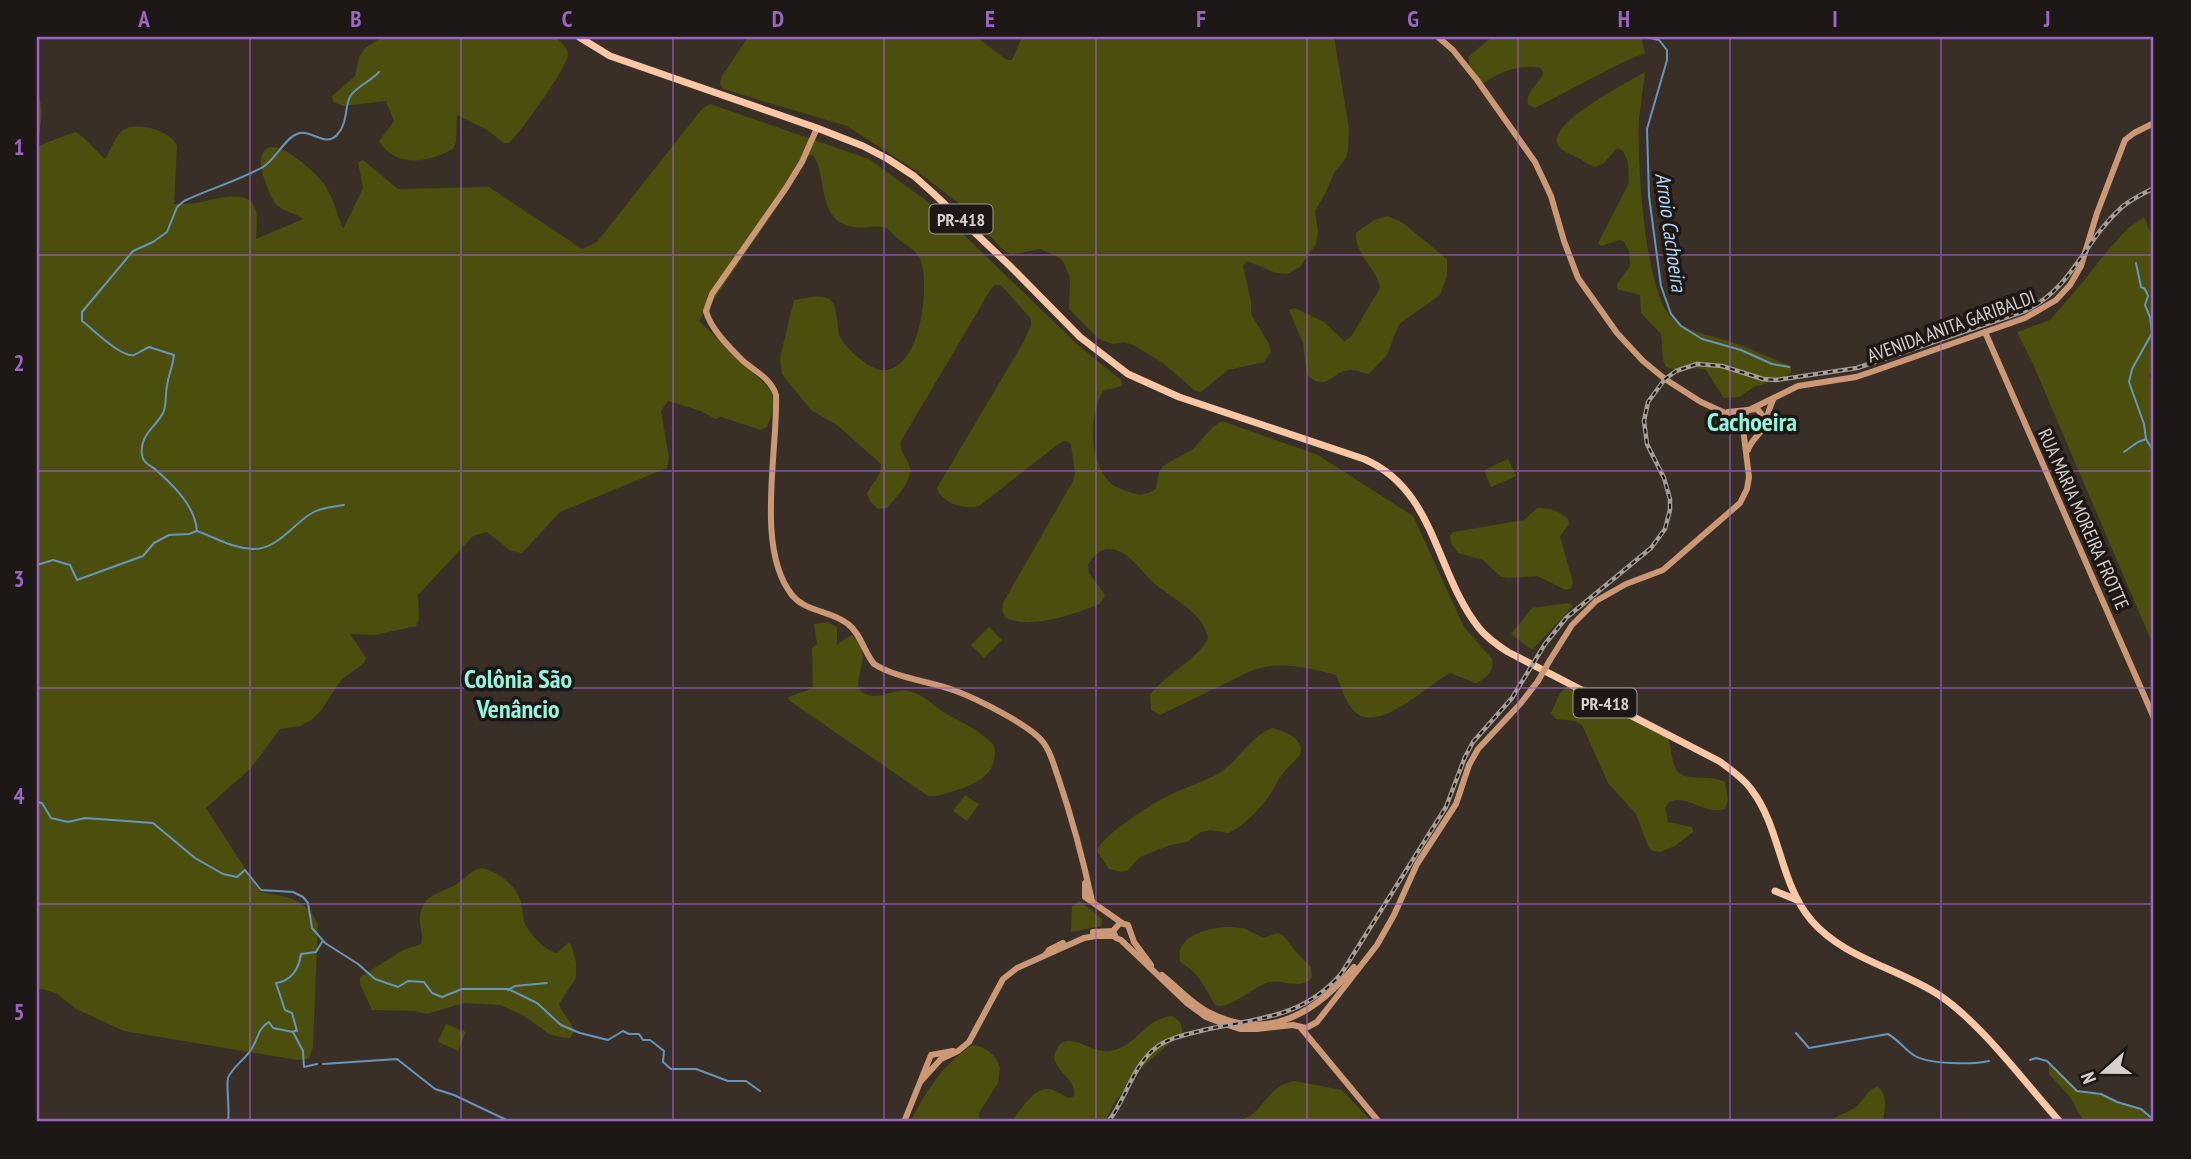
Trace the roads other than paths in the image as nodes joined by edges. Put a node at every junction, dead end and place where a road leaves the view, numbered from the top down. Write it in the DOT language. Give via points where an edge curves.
graph roads {
  1 [pos="579,37"];
  2 [pos="1438,37"];
  3 [pos="2154,123"];
  4 [pos="817,128"];
  5 [pos="1984,332"];
  6 [pos="1776,395"];
  7 [pos="1750,409"];
  8 [pos="1725,412"];
  9 [pos="1765,419"];
  10 [pos="1742,423"];
  11 [pos="1760,430"];
  12 [pos="1747,455"];
  13 [pos="2154,718"];
  14 [pos="1085,871"];
  15 [pos="1775,891"];
  16 [pos="1092,901"];
  17 [pos="1798,901"];
  18 [pos="1117,931"];
  19 [pos="1130,935"];
  20 [pos="1381,937"];
  21 [pos="1320,1003"];
  22 [pos="1327,1012"];
  23 [pos="1300,1015"];
  24 [pos="1230,1024"];
  25 [pos="1303,1027"];
  26 [pos="958,1051"];
  27 [pos="936,1053"];
  28 [pos="930,1060"];
  29 [pos="939,1062"];
  30 [pos="921,1081"];
  31 [pos="904,1122"];
  32 [pos="1379,1122"];
  33 [pos="2060,1122"];
  1 -- 4 [label="highway, PR-418" via="610,56"];
  2 -- 8 [label="main road" via="1477,80 1535,162 1552,197 1578,278 1617,333 1665,379"];
  3 -- 5 [label="main road, AVENIDA ANITA GARIBALDI" via="2130,135 2123,144 2070,285 2041,311"];
  4 -- 14 [label="main road" via="802,162 712,295 706,311 709,321 776,395 771,524 782,577 797,600 853,628 874,664 957,691 1042,740 1063,792"];
  4 -- 17 [label="highway, PR-418" via="863,146 914,176 1080,337 1128,374 1179,397 1364,459 1390,474 1424,514 1466,610 1494,643 1736,773 1766,816"];
  5 -- 6 [label="main road, AVENIDA ANITA GARIBALDI" via="1863,375 1791,387"];
  5 -- 13 [label="main road, RUA MARIA MOREIRA FROTTE"];
  6 -- 7 [label="main road, AVENIDA ANITA GARIBALDI"];
  6 -- 9 [label="main road"];
  7 -- 8 [label="main road"];
  7 -- 9 [label="main road" via="1760,411"];
  7 -- 10 [label="main road"];
  8 -- 10 [label="main road"];
  9 -- 11 [label="main road"];
  10 -- 11 [label="main road" via="1749,431"];
  10 -- 12 [label="main road"];
  11 -- 12 [label="main road"];
  12 -- 20 [label="main road, bridge" via="1747,489 1730,514 1663,570 1595,601 1572,625 1538,681 1472,759 1456,804 1416,864"];
  14 -- 16 [label="main road"];
  14 -- 16 [label="main road" via="1085,897"];
  15 -- 17 [label="highway"];
  16 -- 18 [label="main road" via="1109,914"];
  17 -- 33 [label="highway, PR-418" via="1825,933 1927,988 1962,1013"];
  18 -- 19 [label="main road" via="1127,939"];
  18 -- 19 [label="main road" via="1129,927"];
  18 -- 24 [label="main road" via="1187,1003 1206,1017"];
  18 -- 26 [label="main road" via="1084,938 1017,968 1003,979 974,1035"];
  19 -- 24 [label="main road" via="1155,969"];
  20 -- 21 [label="main road"];
  20 -- 22 [label="main road"];
  21 -- 22 [label="main road"];
  21 -- 23 [label="main road"];
  22 -- 25 [label="main road"];
  23 -- 24 [label="main road" via="1271,1023 1247,1020"];
  23 -- 25 [label="main road"];
  24 -- 25 [label="main road" via="1240,1029"];
  25 -- 32 [label="main road"];
  26 -- 27 [label="main road"];
  26 -- 29 [label="main road"];
  27 -- 28 [label="main road"];
  27 -- 29 [label="main road"];
  28 -- 29 [label="main road"];
  28 -- 30 [label="main road"];
  29 -- 30 [label="main road"];
  30 -- 31 [label="main road"];
}
